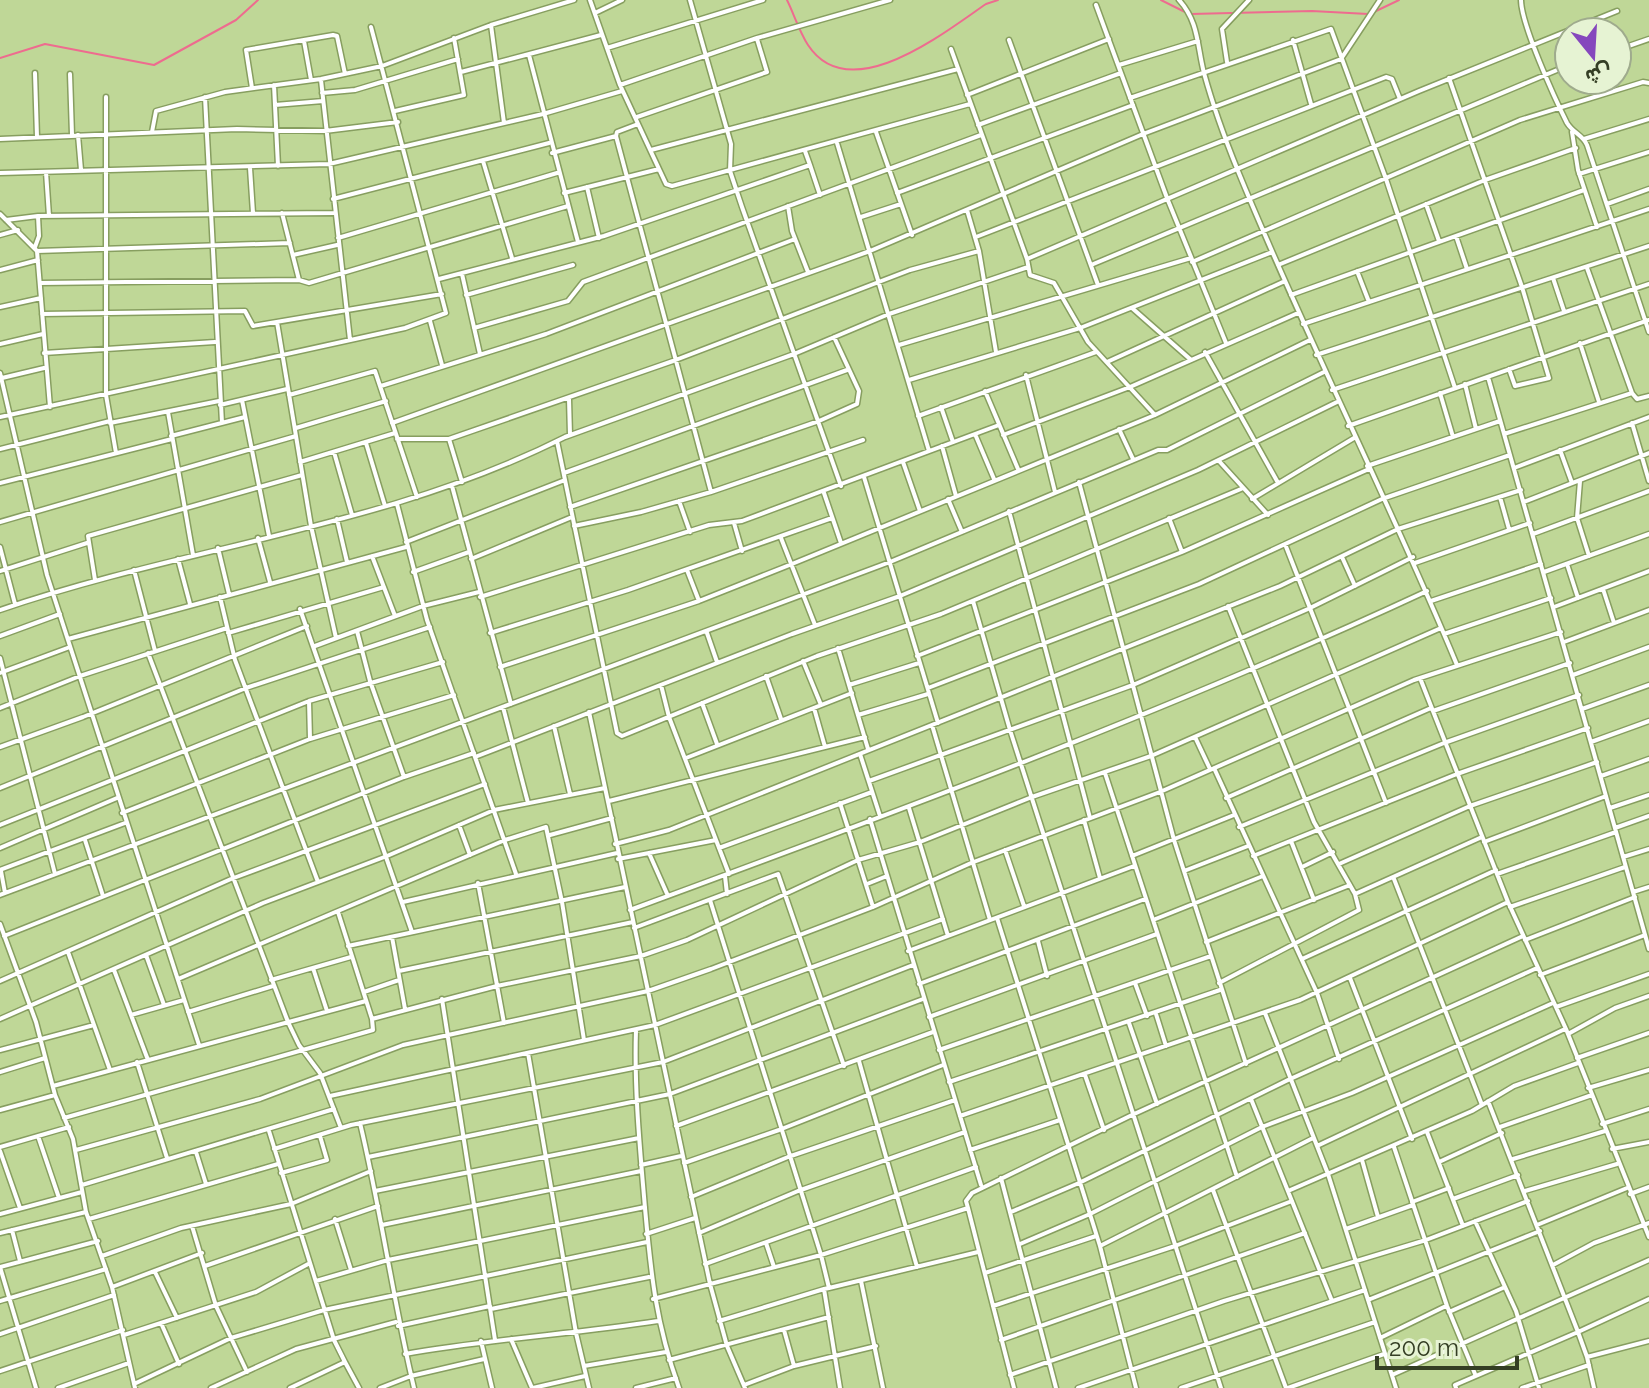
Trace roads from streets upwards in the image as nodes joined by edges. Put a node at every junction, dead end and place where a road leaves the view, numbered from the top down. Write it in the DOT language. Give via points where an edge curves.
graph roads {
  1 [pos="574,0"];
  2 [pos="590,0"];
  3 [pos="622,0"];
  4 [pos="690,0"];
  5 [pos="763,0"];
  6 [pos="890,0"];
  7 [pos="1179,0"];
  8 [pos="1249,0"];
  9 [pos="1380,0"];
  10 [pos="1521,0"];
  11 [pos="870,2"];
  12 [pos="1096,5"];
  13 [pos="1617,11"];
  14 [pos="594,13"];
  15 [pos="696,20"];
  16 [pos="491,25"];
  17 [pos="371,27"];
  18 [pos="602,35"];
  19 [pos="454,38"];
  20 [pos="757,38"];
  21 [pos="1109,39"];
  22 [pos="1009,40"];
  23 [pos="1293,40"];
  24 [pos="304,41"];
  25 [pos="1198,41"];
  26 [pos="1535,44"];
  27 [pos="607,48"];
  28 [pos="951,49"];
  29 [pos="529,55"];
  30 [pos="706,55"];
  31 [pos="458,59"];
  32 [pos="1341,59"];
  33 [pos="1228,62"];
  34 [pos="496,63"];
  35 [pos="1119,65"];
  36 [pos="382,66"];
  37 [pos="958,69"];
  38 [pos="1020,71"];
  39 [pos="1203,71"];
  40 [pos="1553,71"];
  41 [pos="461,72"];
  42 [pos="1302,72"];
  43 [pos="35,73"];
  44 [pos="1121,73"];
  45 [pos="1546,73"];
  46 [pos="70,74"];
  47 [pos="346,75"];
  48 [pos="1449,78"];
  49 [pos="321,79"];
  50 [pos="311,80"];
  51 [pos="386,80"];
  52 [pos="1649,83"];
  53 [pos="274,85"];
  54 [pos="252,88"];
  55 [pos="621,88"];
  56 [pos="1351,89"];
  57 [pos="716,90"];
  58 [pos="322,93"];
  59 [pos="967,95"];
  60 [pos="106,97"];
  61 [pos="205,97"];
  62 [pos="1130,98"];
  63 [pos="1400,99"];
  64 [pos="323,101"];
  65 [pos="1032,103"];
  66 [pos="970,104"];
  67 [pos="1311,104"];
  68 [pos="275,105"];
  69 [pos="1133,105"];
  70 [pos="1214,106"];
  71 [pos="1560,106"];
  72 [pos="1459,109"];
  73 [pos="395,111"];
  74 [pos="543,114"];
  75 [pos="1361,116"];
  76 [pos="637,117"];
  77 [pos="1649,119"];
  78 [pos="398,122"];
  79 [pos="504,123"];
  80 [pos="639,124"];
  81 [pos="978,125"];
  82 [pos="727,128"];
  83 [pos="206,130"];
  84 [pos="276,130"];
  85 [pos="325,131"];
  86 [pos="152,132"];
  87 [pos="876,132"];
  88 [pos="1572,132"];
  89 [pos="105,133"];
  90 [pos="1143,134"];
  91 [pos="75,135"];
  92 [pos="981,135"];
  93 [pos="616,136"];
  94 [pos="37,137"];
  95 [pos="1044,137"];
  96 [pos="1225,137"];
  97 [pos="0,139"];
  98 [pos="1584,139"];
  99 [pos="1472,141"];
  100 [pos="837,142"];
  101 [pos="549,143"];
  102 [pos="1373,146"];
  103 [pos="405,147"];
  104 [pos="1576,148"];
  105 [pos="651,150"];
  106 [pos="805,151"];
  107 [pos="1649,152"];
  108 [pos="552,153"];
  109 [pos="990,159"];
  110 [pos="483,161"];
  111 [pos="329,164"];
  112 [pos="810,165"];
  113 [pos="278,166"];
  114 [pos="1156,166"];
  115 [pos="250,167"];
  116 [pos="208,168"];
  117 [pos="1237,168"];
  118 [pos="659,169"];
  119 [pos="1595,169"];
  120 [pos="81,170"];
  121 [pos="105,170"];
  122 [pos="730,171"];
  123 [pos="889,171"];
  124 [pos="1056,171"];
  125 [pos="46,172"];
  126 [pos="0,173"];
  127 [pos="557,173"];
  128 [pos="1579,174"];
  129 [pos="627,178"];
  130 [pos="413,179"];
  131 [pos="1386,179"];
  132 [pos="1485,180"];
  133 [pos="851,184"];
  134 [pos="587,187"];
  135 [pos="736,190"];
  136 [pos="1584,190"];
  137 [pos="1648,190"];
  138 [pos="493,193"];
  139 [pos="564,193"];
  140 [pos="897,193"];
  141 [pos="1003,194"];
  142 [pos="820,195"];
  143 [pos="1649,196"];
  144 [pos="1167,198"];
  145 [pos="333,199"];
  146 [pos="1250,200"];
  147 [pos="1069,203"];
  148 [pos="901,204"];
  149 [pos="1426,204"];
  150 [pos="1607,204"];
  151 [pos="568,206"];
  152 [pos="788,206"];
  153 [pos="1649,209"];
  154 [pos="967,210"];
  155 [pos="422,212"];
  156 [pos="253,213"];
  157 [pos="282,213"];
  158 [pos="334,213"];
  159 [pos="0,214"];
  160 [pos="106,215"];
  161 [pos="210,215"];
  162 [pos="1396,215"];
  163 [pos="38,216"];
  164 [pos="49,216"];
  165 [pos="861,218"];
  166 [pos="6,220"];
  167 [pos="746,222"];
  168 [pos="1613,222"];
  169 [pos="1499,223"];
  170 [pos="502,225"];
  171 [pos="1014,225"];
  172 [pos="638,226"];
  173 [pos="1597,227"];
  174 [pos="18,230"];
  175 [pos="1180,230"];
  176 [pos="1264,233"];
  177 [pos="1080,234"];
  178 [pos="0,235"];
  179 [pos="912,235"];
  180 [pos="1456,236"];
  181 [pos="976,237"];
  182 [pos="599,238"];
  183 [pos="795,239"];
  184 [pos="338,241"];
  185 [pos="1439,241"];
  186 [pos="578,242"];
  187 [pos="290,243"];
  188 [pos="212,246"];
  189 [pos="431,246"];
  190 [pos="1649,246"];
  191 [pos="36,249"];
  192 [pos="106,249"];
  193 [pos="870,251"];
  194 [pos="979,251"];
  195 [pos="1272,252"];
  196 [pos="1409,252"];
  197 [pos="757,254"];
  198 [pos="1625,254"];
  199 [pos="293,255"];
  200 [pos="1510,255"];
  201 [pos="512,258"];
  202 [pos="646,258"];
  203 [pos="1027,259"];
  204 [pos="38,260"];
  205 [pos="1192,260"];
  206 [pos="573,265"];
  207 [pos="1091,265"];
  208 [pos="1278,265"];
  209 [pos="1028,267"];
  210 [pos="1587,267"];
  211 [pos="1467,269"];
  212 [pos="0,270"];
  213 [pos="1357,271"];
  214 [pos="808,272"];
  215 [pos="462,274"];
  216 [pos="343,275"];
  217 [pos="1553,278"];
  218 [pos="439,279"];
  219 [pos="213,280"];
  220 [pos="299,280"];
  221 [pos="984,281"];
  222 [pos="1199,281"];
  223 [pos="1285,281"];
  224 [pos="106,282"];
  225 [pos="878,282"];
  226 [pos="40,283"];
  227 [pos="1649,284"];
  228 [pos="1098,285"];
  229 [pos="1420,285"];
  230 [pos="768,286"];
  231 [pos="1522,287"];
  232 [pos="1636,288"];
  233 [pos="655,293"];
  234 [pos="443,294"];
  235 [pos="466,295"];
  236 [pos="1063,295"];
  237 [pos="1291,295"];
  238 [pos="41,298"];
  239 [pos="1599,300"];
  240 [pos="1369,302"];
  241 [pos="0,307"];
  242 [pos="1132,308"];
  243 [pos="1564,311"];
  244 [pos="214,312"];
  245 [pos="347,312"];
  246 [pos="1212,313"];
  247 [pos="1298,313"];
  248 [pos="42,314"];
  249 [pos="105,314"];
  250 [pos="889,314"];
  251 [pos="990,317"];
  252 [pos="1431,318"];
  253 [pos="1647,320"];
  254 [pos="430,321"];
  255 [pos="781,321"];
  256 [pos="1533,321"];
  257 [pos="277,322"];
  258 [pos="1303,324"];
  259 [pos="664,327"];
  260 [pos="474,328"];
  261 [pos="1080,328"];
  262 [pos="1611,332"];
  263 [pos="1649,332"];
  264 [pos="43,334"];
  265 [pos="834,336"];
  266 [pos="1161,336"];
  267 [pos="350,340"];
  268 [pos="1310,340"];
  269 [pos="215,342"];
  270 [pos="1226,343"];
  271 [pos="1580,343"];
  272 [pos="0,344"];
  273 [pos="899,345"];
  274 [pos="106,349"];
  275 [pos="1096,351"];
  276 [pos="996,352"];
  277 [pos="1205,352"];
  278 [pos="1443,352"];
  279 [pos="44,353"];
  280 [pos="480,354"];
  281 [pos="794,354"];
  282 [pos="1316,355"];
  283 [pos="282,356"];
  284 [pos="1544,357"];
  285 [pos="1190,359"];
  286 [pos="673,361"];
  287 [pos="1107,362"];
  288 [pos="442,365"];
  289 [pos="45,368"];
  290 [pos="1509,369"];
  291 [pos="847,370"];
  292 [pos="217,371"];
  293 [pos="1324,372"];
  294 [pos="1026,375"];
  295 [pos="1,377"];
  296 [pos="1488,377"];
  297 [pos="909,380"];
  298 [pos="1221,384"];
  299 [pos="1465,384"];
  300 [pos="381,386"];
  301 [pos="807,387"];
  302 [pos="1130,387"];
  303 [pos="1455,388"];
  304 [pos="1332,390"];
  305 [pos="985,391"];
  306 [pos="289,392"];
  307 [pos="1440,393"];
  308 [pos="1632,393"];
  309 [pos="682,394"];
  310 [pos="106,395"];
  311 [pos="1649,396"];
  312 [pos="569,399"];
  313 [pos="242,400"];
  314 [pos="386,401"];
  315 [pos="1337,402"];
  316 [pos="1599,402"];
  317 [pos="219,403"];
  318 [pos="50,407"];
  319 [pos="941,407"];
  320 [pos="168,412"];
  321 [pos="1238,413"];
  322 [pos="10,415"];
  323 [pos="1155,415"];
  324 [pos="918,416"];
  325 [pos="0,417"];
  326 [pos="245,417"];
  327 [pos="1649,417"];
  328 [pos="819,421"];
  329 [pos="1500,421"];
  330 [pos="110,422"];
  331 [pos="222,423"];
  332 [pos="392,423"];
  333 [pos="1632,423"];
  334 [pos="1038,424"];
  335 [pos="999,425"];
  336 [pos="1348,426"];
  337 [pos="692,428"];
  338 [pos="295,429"];
  339 [pos="1119,429"];
  340 [pos="1476,429"];
  341 [pos="975,434"];
  342 [pos="1504,434"];
  343 [pos="570,435"];
  344 [pos="1003,435"];
  345 [pos="296,436"];
  346 [pos="396,436"];
  347 [pos="171,437"];
  348 [pos="1453,437"];
  349 [pos="1354,438"];
  350 [pos="449,439"];
  351 [pos="863,440"];
  352 [pos="557,441"];
  353 [pos="953,442"];
  354 [pos="366,443"];
  355 [pos="1255,443"];
  356 [pos="16,445"];
  357 [pos="942,446"];
  358 [pos="0,449"];
  359 [pos="250,449"];
  360 [pos="1560,450"];
  361 [pos="929,451"];
  362 [pos="334,452"];
  363 [pos="116,453"];
  364 [pos="830,453"];
  365 [pos="1649,453"];
  366 [pos="1510,455"];
  367 [pos="1642,456"];
  368 [pos="1046,459"];
  369 [pos="1134,460"];
  370 [pos="1219,461"];
  371 [pos="300,462"];
  372 [pos="702,462"];
  373 [pos="903,462"];
  374 [pos="1368,468"];
  375 [pos="1514,468"];
  376 [pos="1018,469"];
  377 [pos="176,471"];
  378 [pos="302,475"];
  379 [pos="564,476"];
  380 [pos="22,477"];
  381 [pos="864,477"];
  382 [pos="994,479"];
  383 [pos="1580,480"];
  384 [pos="1277,481"];
  385 [pos="1649,481"];
  386 [pos="462,482"];
  387 [pos="1079,482"];
  388 [pos="0,483"];
  389 [pos="1572,483"];
  390 [pos="452,486"];
  391 [pos="841,486"];
  392 [pos="258,487"];
  393 [pos="1241,489"];
  394 [pos="1521,490"];
  395 [pos="1649,491"];
  396 [pos="711,492"];
  397 [pos="823,492"];
  398 [pos="1055,492"];
  399 [pos="956,496"];
  400 [pos="417,497"];
  401 [pos="1500,497"];
  402 [pos="948,499"];
  403 [pos="1252,499"];
  404 [pos="1382,499"];
  405 [pos="679,501"];
  406 [pos="1524,502"];
  407 [pos="397,503"];
  408 [pos="385,506"];
  409 [pos="183,507"];
  410 [pos="570,507"];
  411 [pos="920,511"];
  412 [pos="1009,511"];
  413 [pos="31,512"];
  414 [pos="352,515"];
  415 [pos="1090,515"];
  416 [pos="1268,515"];
  417 [pos="572,517"];
  418 [pos="832,518"];
  419 [pos="1169,518"];
  420 [pos="1577,518"];
  421 [pos="337,519"];
  422 [pos="0,522"];
  423 [pos="734,522"];
  424 [pos="462,523"];
  425 [pos="1530,523"];
  426 [pos="311,526"];
  427 [pos="574,526"];
  428 [pos="879,528"];
  429 [pos="1398,529"];
  430 [pos="1510,530"];
  431 [pos="690,532"];
  432 [pos="962,532"];
  433 [pos="1533,534"];
  434 [pos="1649,534"];
  435 [pos="269,536"];
  436 [pos="258,538"];
  437 [pos="781,538"];
  438 [pos="87,543"];
  439 [pos="841,543"];
  440 [pos="1019,543"];
  441 [pos="406,544"];
  442 [pos="1285,544"];
  443 [pos="0,547"];
  444 [pos="1099,547"];
  445 [pos="218,548"];
  446 [pos="742,551"];
  447 [pos="469,552"];
  448 [pos="1182,552"];
  449 [pos="193,555"];
  450 [pos="372,556"];
  451 [pos="1589,556"];
  452 [pos="42,557"];
  453 [pos="1342,557"];
  454 [pos="178,559"];
  455 [pos="471,559"];
  456 [pos="1414,560"];
  457 [pos="347,562"];
  458 [pos="890,562"];
  459 [pos="581,564"];
  460 [pos="792,564"];
  461 [pos="1541,564"];
  462 [pos="1567,564"];
  463 [pos="320,569"];
  464 [pos="2,570"];
  465 [pos="134,570"];
  466 [pos="687,570"];
  467 [pos="1649,571"];
  468 [pos="413,572"];
  469 [pos="1544,572"];
  470 [pos="1028,576"];
  471 [pos="1298,578"];
  472 [pos="95,580"];
  473 [pos="1107,581"];
  474 [pos="270,582"];
  475 [pos="1355,586"];
  476 [pos="384,587"];
  477 [pos="1603,589"];
  478 [pos="1427,591"];
  479 [pos="53,592"];
  480 [pos="229,594"];
  481 [pos="480,595"];
  482 [pos="803,595"];
  483 [pos="900,596"];
  484 [pos="220,597"];
  485 [pos="1551,598"];
  486 [pos="1578,598"];
  487 [pos="972,600"];
  488 [pos="589,601"];
  489 [pos="699,601"];
  490 [pos="1431,601"];
  491 [pos="327,602"];
  492 [pos="15,604"];
  493 [pos="190,604"];
  494 [pos="423,606"];
  495 [pos="1228,606"];
  496 [pos="1554,607"];
  497 [pos="300,609"];
  498 [pos="1036,609"];
  499 [pos="1308,609"];
  500 [pos="0,610"];
  501 [pos="1649,610"];
  502 [pos="60,614"];
  503 [pos="1115,615"];
  504 [pos="146,616"];
  505 [pos="395,616"];
  506 [pos="1614,623"];
  507 [pos="815,625"];
  508 [pos="307,626"];
  509 [pos="908,626"];
  510 [pos="430,627"];
  511 [pos="1441,628"];
  512 [pos="228,630"];
  513 [pos="357,630"];
  514 [pos="981,631"];
  515 [pos="1561,632"];
  516 [pos="490,633"];
  517 [pos="707,633"];
  518 [pos="1444,634"];
  519 [pos="596,635"];
  520 [pos="0,636"];
  521 [pos="336,638"];
  522 [pos="68,639"];
  523 [pos="1239,639"];
  524 [pos="1321,639"];
  525 [pos="1045,642"];
  526 [pos="1564,642"];
  527 [pos="315,646"];
  528 [pos="70,647"];
  529 [pos="1649,647"];
  530 [pos="838,648"];
  531 [pos="362,649"];
  532 [pos="1124,650"];
  533 [pos="155,651"];
  534 [pos="148,653"];
  535 [pos="234,656"];
  536 [pos="917,656"];
  537 [pos="0,658"];
  538 [pos="803,661"];
  539 [pos="320,662"];
  540 [pos="443,662"];
  541 [pos="717,662"];
  542 [pos="919,663"];
  543 [pos="990,663"];
  544 [pos="1570,663"];
  545 [pos="1457,665"];
  546 [pos="500,667"];
  547 [pos="605,671"];
  548 [pos="1252,671"];
  549 [pos="2,672"];
  550 [pos="1336,674"];
  551 [pos="1573,675"];
  552 [pos="80,676"];
  553 [pos="765,676"];
  554 [pos="1053,676"];
  555 [pos="1420,678"];
  556 [pos="370,681"];
  557 [pos="661,685"];
  558 [pos="849,685"];
  559 [pos="1133,685"];
  560 [pos="1649,685"];
  561 [pos="159,686"];
  562 [pos="246,688"];
  563 [pos="928,691"];
  564 [pos="331,693"];
  565 [pos="852,693"];
  566 [pos="454,695"];
  567 [pos="1579,695"];
  568 [pos="1000,698"];
  569 [pos="309,701"];
  570 [pos="611,703"];
  571 [pos="702,703"];
  572 [pos="11,704"];
  573 [pos="511,704"];
  574 [pos="821,705"];
  575 [pos="1266,706"];
  576 [pos="503,707"];
  577 [pos="1349,707"];
  578 [pos="0,708"];
  579 [pos="814,708"];
  580 [pos="1062,709"];
  581 [pos="1582,709"];
  582 [pos="1432,710"];
  583 [pos="589,712"];
  584 [pos="91,714"];
  585 [pos="382,715"];
  586 [pos="858,715"];
  587 [pos="669,717"];
  588 [pos="1141,717"];
  589 [pos="170,718"];
  590 [pos="781,719"];
  591 [pos="258,721"];
  592 [pos="464,721"];
  593 [pos="1649,721"];
  594 [pos="938,723"];
  595 [pos="554,725"];
  596 [pos="932,725"];
  597 [pos="343,727"];
  598 [pos="1588,728"];
  599 [pos="1010,730"];
  600 [pos="865,737"];
  601 [pos="1195,737"];
  602 [pos="1279,738"];
  603 [pos="20,739"];
  604 [pos="310,739"];
  605 [pos="1361,739"];
  606 [pos="513,741"];
  607 [pos="1591,742"];
  608 [pos="1444,743"];
  609 [pos="717,744"];
  610 [pos="1071,744"];
  611 [pos="101,746"];
  612 [pos="0,747"];
  613 [pos="392,747"];
  614 [pos="825,747"];
  615 [pos="868,749"];
  616 [pos="183,752"];
  617 [pos="860,753"];
  618 [pos="271,755"];
  619 [pos="475,755"];
  620 [pos="1151,756"];
  621 [pos="686,758"];
  622 [pos="941,758"];
  623 [pos="1649,759"];
  624 [pos="354,762"];
  625 [pos="1597,762"];
  626 [pos="1021,763"];
  627 [pos="1212,768"];
  628 [pos="1293,770"];
  629 [pos="1104,772"];
  630 [pos="1375,773"];
  631 [pos="1457,774"];
  632 [pos="29,775"];
  633 [pos="1601,776"];
  634 [pos="404,777"];
  635 [pos="112,780"];
  636 [pos="1080,780"];
  637 [pos="694,781"];
  638 [pos="869,781"];
  639 [pos="196,784"];
  640 [pos="485,784"];
  641 [pos="605,787"];
  642 [pos="0,788"];
  643 [pos="284,790"];
  644 [pos="872,792"];
  645 [pos="1160,792"];
  646 [pos="366,793"];
  647 [pos="950,793"];
  648 [pos="570,794"];
  649 [pos="1649,795"];
  650 [pos="1606,796"];
  651 [pos="1032,797"];
  652 [pos="117,798"];
  653 [pos="1226,798"];
  654 [pos="1305,800"];
  655 [pos="609,801"];
  656 [pos="528,803"];
  657 [pos="840,803"];
  658 [pos="1386,803"];
  659 [pos="1470,806"];
  660 [pos="909,807"];
  661 [pos="1610,808"];
  662 [pos="39,809"];
  663 [pos="1117,809"];
  664 [pos="494,810"];
  665 [pos="122,813"];
  666 [pos="706,814"];
  667 [pos="1234,815"];
  668 [pos="880,816"];
  669 [pos="1649,816"];
  670 [pos="209,818"];
  671 [pos="612,818"];
  672 [pos="1090,818"];
  673 [pos="870,819"];
  674 [pos="1084,820"];
  675 [pos="296,822"];
  676 [pos="125,823"];
  677 [pos="376,824"];
  678 [pos="0,825"];
  679 [pos="459,825"];
  680 [pos="960,827"];
  681 [pos="1239,827"];
  682 [pos="848,828"];
  683 [pos="44,829"];
  684 [pos="1319,830"];
  685 [pos="1615,830"];
  686 [pos="550,835"];
  687 [pos="1045,836"];
  688 [pos="1483,839"];
  689 [pos="85,840"];
  690 [pos="505,840"];
  691 [pos="716,840"];
  692 [pos="1174,840"];
  693 [pos="1291,841"];
  694 [pos="920,842"];
  695 [pos="615,844"];
  696 [pos="133,846"];
  697 [pos="1248,846"];
  698 [pos="0,848"];
  699 [pos="719,848"];
  700 [pos="1649,849"];
  701 [pos="221,850"];
  702 [pos="1005,850"];
  703 [pos="306,851"];
  704 [pos="1333,852"];
  705 [pos="50,853"];
  706 [pos="649,853"];
  707 [pos="880,853"];
  708 [pos="470,855"];
  709 [pos="387,856"];
  710 [pos="618,856"];
  711 [pos="1132,856"];
  712 [pos="1253,856"];
  713 [pos="1623,857"];
  714 [pos="858,860"];
  715 [pos="92,861"];
  716 [pos="971,863"];
  717 [pos="1339,864"];
  718 [pos="556,866"];
  719 [pos="1135,866"];
  720 [pos="1302,867"];
  721 [pos="1626,867"];
  722 [pos="0,870"];
  723 [pos="1184,871"];
  724 [pos="1496,872"];
  725 [pos="55,874"];
  726 [pos="516,874"];
  727 [pos="727,875"];
  728 [pos="887,876"];
  729 [pos="1263,876"];
  730 [pos="1100,878"];
  731 [pos="144,879"];
  732 [pos="231,879"];
  733 [pos="1394,879"];
  734 [pos="932,881"];
  735 [pos="318,882"];
  736 [pos="478,883"];
  737 [pos="866,884"];
  738 [pos="1350,885"];
  739 [pos="398,886"];
  740 [pos="625,887"];
  741 [pos="1649,887"];
  742 [pos="1062,891"];
  743 [pos="2,894"];
  744 [pos="727,894"];
  745 [pos="1355,894"];
  746 [pos="786,895"];
  747 [pos="1634,895"];
  748 [pos="103,896"];
  749 [pos="668,896"];
  750 [pos="893,898"];
  751 [pos="1146,899"];
  752 [pos="710,900"];
  753 [pos="1314,900"];
  754 [pos="403,902"];
  755 [pos="562,902"];
  756 [pos="1194,904"];
  757 [pos="1509,904"];
  758 [pos="1024,906"];
  759 [pos="873,907"];
  760 [pos="630,910"];
  761 [pos="244,911"];
  762 [pos="338,912"];
  763 [pos="1406,912"];
  764 [pos="156,914"];
  765 [pos="1280,914"];
  766 [pos="484,917"];
  767 [pos="997,918"];
  768 [pos="943,919"];
  769 [pos="990,920"];
  770 [pos="1153,920"];
  771 [pos="0,924"];
  772 [pos="1646,924"];
  773 [pos="634,925"];
  774 [pos="718,928"];
  775 [pos="1075,928"];
  776 [pos="412,932"];
  777 [pos="903,934"];
  778 [pos="1157,934"];
  779 [pos="799,935"];
  780 [pos="1645,935"];
  781 [pos="948,936"];
  782 [pos="392,937"];
  783 [pos="567,938"];
  784 [pos="1524,938"];
  785 [pos="3,940"];
  786 [pos="1038,941"];
  787 [pos="1294,941"];
  788 [pos="1206,942"];
  789 [pos="1419,944"];
  790 [pos="257,945"];
  791 [pos="166,946"];
  792 [pos="348,946"];
  793 [pos="1649,949"];
  794 [pos="908,951"];
  795 [pos="1009,951"];
  796 [pos="68,952"];
  797 [pos="490,953"];
  798 [pos="146,955"];
  799 [pos="641,956"];
  800 [pos="1211,956"];
  801 [pos="351,957"];
  802 [pos="1302,959"];
  803 [pos="730,961"];
  804 [pos="1086,963"];
  805 [pos="913,965"];
  806 [pos="811,966"];
  807 [pos="313,968"];
  808 [pos="1537,968"];
  809 [pos="114,970"];
  810 [pos="399,971"];
  811 [pos="573,972"];
  812 [pos="1168,972"];
  813 [pos="1649,974"];
  814 [pos="17,975"];
  815 [pos="1540,975"];
  816 [pos="1047,976"];
  817 [pos="1432,977"];
  818 [pos="1350,978"];
  819 [pos="178,979"];
  820 [pos="271,980"];
  821 [pos="400,980"];
  822 [pos="0,981"];
  823 [pos="1135,983"];
  824 [pos="919,984"];
  825 [pos="80,985"];
  826 [pos="1019,985"];
  827 [pos="273,986"];
  828 [pos="497,986"];
  829 [pos="1219,986"];
  830 [pos="648,991"];
  831 [pos="364,992"];
  832 [pos="1317,993"];
  833 [pos="742,995"];
  834 [pos="1095,996"];
  835 [pos="1649,996"];
  836 [pos="442,999"];
  837 [pos="923,999"];
  838 [pos="184,1000"];
  839 [pos="823,1000"];
  840 [pos="366,1001"];
  841 [pos="164,1005"];
  842 [pos="1179,1005"];
  843 [pos="1555,1005"];
  844 [pos="579,1006"];
  845 [pos="31,1008"];
  846 [pos="405,1009"];
  847 [pos="1362,1009"];
  848 [pos="327,1011"];
  849 [pos="1445,1011"];
  850 [pos="188,1012"];
  851 [pos="1156,1013"];
  852 [pos="1264,1013"];
  853 [pos="131,1015"];
  854 [pos="1147,1016"];
  855 [pos="929,1017"];
  856 [pos="1030,1018"];
  857 [pos="0,1019"];
  858 [pos="372,1019"];
  859 [pos="288,1022"];
  860 [pos="504,1023"];
  861 [pos="1129,1023"];
  862 [pos="1232,1024"];
  863 [pos="94,1025"];
  864 [pos="655,1025"];
  865 [pos="1326,1026"];
  866 [pos="751,1029"];
  867 [pos="636,1030"];
  868 [pos="1106,1031"];
  869 [pos="934,1032"];
  870 [pos="1567,1032"];
  871 [pos="1649,1033"];
  872 [pos="835,1034"];
  873 [pos="448,1035"];
  874 [pos="1190,1037"];
  875 [pos="40,1039"];
  876 [pos="584,1040"];
  877 [pos="1374,1043"];
  878 [pos="199,1045"];
  879 [pos="1166,1046"];
  880 [pos="1458,1046"];
  881 [pos="0,1050"];
  882 [pos="939,1050"];
  883 [pos="1277,1050"];
  884 [pos="306,1051"];
  885 [pos="1041,1052"];
  886 [pos="528,1053"];
  887 [pos="1140,1056"];
  888 [pos="45,1058"];
  889 [pos="1339,1059"];
  890 [pos="148,1060"];
  891 [pos="1577,1060"];
  892 [pos="760,1061"];
  893 [pos="859,1061"];
  894 [pos="137,1062"];
  895 [pos="663,1062"];
  896 [pos="1246,1064"];
  897 [pos="944,1065"];
  898 [pos="1117,1065"];
  899 [pos="844,1066"];
  900 [pos="635,1067"];
  901 [pos="454,1068"];
  902 [pos="110,1070"];
  903 [pos="1649,1070"];
  904 [pos="0,1072"];
  905 [pos="1085,1075"];
  906 [pos="1470,1076"];
  907 [pos="322,1077"];
  908 [pos="1388,1077"];
  909 [pos="1288,1080"];
  910 [pos="949,1082"];
  911 [pos="1205,1083"];
  912 [pos="1051,1085"];
  913 [pos="53,1086"];
  914 [pos="534,1086"];
  915 [pos="1588,1088"];
  916 [pos="867,1093"];
  917 [pos="670,1094"];
  918 [pos="55,1095"];
  919 [pos="147,1095"];
  920 [pos="769,1095"];
  921 [pos="1592,1095"];
  922 [pos="330,1096"];
  923 [pos="1251,1099"];
  924 [pos="955,1100"];
  925 [pos="637,1101"];
  926 [pos="1488,1101"];
  927 [pos="460,1103"];
  928 [pos="1157,1104"];
  929 [pos="1482,1105"];
  930 [pos="1400,1108"];
  931 [pos="334,1109"];
  932 [pos="1649,1109"];
  933 [pos="0,1110"];
  934 [pos="1301,1112"];
  935 [pos="1132,1115"];
  936 [pos="1215,1115"];
  937 [pos="960,1116"];
  938 [pos="64,1118"];
  939 [pos="1060,1120"];
  940 [pos="360,1123"];
  941 [pos="540,1123"];
  942 [pos="1602,1124"];
  943 [pos="676,1126"];
  944 [pos="69,1127"];
  945 [pos="877,1127"];
  946 [pos="1262,1127"];
  947 [pos="158,1128"];
  948 [pos="341,1128"];
  949 [pos="779,1130"];
  950 [pos="1104,1130"];
  951 [pos="1501,1130"];
  952 [pos="269,1131"];
  953 [pos="1605,1131"];
  954 [pos="965,1132"];
  955 [pos="1427,1132"];
  956 [pos="38,1136"];
  957 [pos="320,1136"];
  958 [pos="465,1137"];
  959 [pos="639,1138"];
  960 [pos="1313,1138"];
  961 [pos="1412,1139"];
  962 [pos="1649,1142"];
  963 [pos="1225,1145"];
  964 [pos="1317,1146"];
  965 [pos="1394,1146"];
  966 [pos="1070,1148"];
  967 [pos="0,1149"];
  968 [pos="274,1149"];
  969 [pos="1612,1149"];
  970 [pos="76,1150"];
  971 [pos="970,1150"];
  972 [pos="1144,1150"];
  973 [pos="196,1152"];
  974 [pos="546,1155"];
  975 [pos="683,1155"];
  976 [pos="368,1157"];
  977 [pos="788,1157"];
  978 [pos="1275,1157"];
  979 [pos="167,1158"];
  980 [pos="1513,1159"];
  981 [pos="1362,1160"];
  982 [pos="887,1161"];
  983 [pos="1439,1162"];
  984 [pos="684,1163"];
  985 [pos="278,1164"];
  986 [pos="1617,1164"];
  987 [pos="976,1167"];
  988 [pos="641,1168"];
  989 [pos="371,1171"];
  990 [pos="471,1171"];
  991 [pos="281,1173"];
  992 [pos="1328,1174"];
  993 [pos="1519,1175"];
  994 [pos="1237,1177"];
  995 [pos="1001,1178"];
  996 [pos="1154,1181"];
  997 [pos="1079,1183"];
  998 [pos="82,1185"];
  999 [pos="207,1185"];
  1000 [pos="981,1185"];
  1001 [pos="1649,1187"];
  1002 [pos="1449,1188"];
  1003 [pos="553,1189"];
  1004 [pos="1213,1190"];
  1005 [pos="375,1191"];
  1006 [pos="798,1191"];
  1007 [pos="1288,1191"];
  1008 [pos="1525,1191"];
  1009 [pos="1628,1191"];
  1010 [pos="82,1192"];
  1011 [pos="897,1194"];
  1012 [pos="691,1197"];
  1013 [pos="59,1198"];
  1014 [pos="1453,1199"];
  1015 [pos="1292,1201"];
  1016 [pos="1528,1201"];
  1017 [pos="1413,1203"];
  1018 [pos="291,1204"];
  1019 [pos="477,1205"];
  1020 [pos="378,1206"];
  1021 [pos="645,1207"];
  1022 [pos="20,1208"];
  1023 [pos="968,1208"];
  1024 [pos="86,1212"];
  1025 [pos="1011,1212"];
  1026 [pos="0,1214"];
  1027 [pos="1090,1214"];
  1028 [pos="1165,1215"];
  1029 [pos="1378,1217"];
  1030 [pos="695,1218"];
  1031 [pos="89,1219"];
  1032 [pos="335,1219"];
  1033 [pos="1475,1221"];
  1034 [pos="559,1224"];
  1035 [pos="1646,1224"];
  1036 [pos="382,1225"];
  1037 [pos="810,1225"];
  1038 [pos="192,1226"];
  1039 [pos="1226,1226"];
  1040 [pos="1463,1226"];
  1041 [pos="1539,1228"];
  1042 [pos="907,1229"];
  1043 [pos="1346,1229"];
  1044 [pos="12,1230"];
  1045 [pos="300,1231"];
  1046 [pos="0,1233"];
  1047 [pos="699,1233"];
  1048 [pos="1305,1233"];
  1049 [pos="646,1234"];
  1050 [pos="1096,1236"];
  1051 [pos="1649,1237"];
  1052 [pos="482,1240"];
  1053 [pos="1426,1240"];
  1054 [pos="98,1241"];
  1055 [pos="647,1242"];
  1056 [pos="766,1242"];
  1057 [pos="1020,1244"];
  1058 [pos="1100,1246"];
  1059 [pos="1175,1246"];
  1060 [pos="979,1252"];
  1061 [pos="202,1253"];
  1062 [pos="1490,1253"];
  1063 [pos="821,1255"];
  1064 [pos="102,1256"];
  1065 [pos="564,1259"];
  1066 [pos="1238,1259"];
  1067 [pos="1356,1259"];
  1068 [pos="388,1260"];
  1069 [pos="1024,1260"];
  1070 [pos="1649,1260"];
  1071 [pos="20,1261"];
  1072 [pos="310,1263"];
  1073 [pos="705,1264"];
  1074 [pos="1553,1265"];
  1075 [pos="205,1266"];
  1076 [pos="0,1267"];
  1077 [pos="774,1267"];
  1078 [pos="917,1267"];
  1079 [pos="106,1269"];
  1080 [pos="351,1270"];
  1081 [pos="1106,1270"];
  1082 [pos="1321,1270"];
  1083 [pos="155,1272"];
  1084 [pos="985,1273"];
  1085 [pos="487,1274"];
  1086 [pos="1437,1275"];
  1087 [pos="650,1277"];
  1088 [pos="1186,1278"];
  1089 [pos="861,1280"];
  1090 [pos="316,1281"];
  1091 [pos="710,1284"];
  1092 [pos="112,1287"];
  1093 [pos="1505,1287"];
  1094 [pos="827,1288"];
  1095 [pos="1365,1290"];
  1096 [pos="393,1293"];
  1097 [pos="1034,1294"];
  1098 [pos="1251,1294"];
  1099 [pos="114,1295"];
  1100 [pos="569,1295"];
  1101 [pos="9,1298"];
  1102 [pos="653,1299"];
  1103 [pos="1649,1299"];
  1104 [pos="1368,1300"];
  1105 [pos="1566,1300"];
  1106 [pos="0,1301"];
  1107 [pos="1333,1301"];
  1108 [pos="1114,1303"];
  1109 [pos="216,1306"];
  1110 [pos="993,1306"];
  1111 [pos="1447,1306"];
  1112 [pos="491,1308"];
  1113 [pos="324,1310"];
  1114 [pos="1196,1310"];
  1115 [pos="1449,1312"];
  1116 [pos="830,1317"];
  1117 [pos="177,1318"];
  1118 [pos="658,1321"];
  1119 [pos="719,1321"];
  1120 [pos="1519,1321"];
  1121 [pos="1375,1322"];
  1122 [pos="161,1323"];
  1123 [pos="398,1324"];
  1124 [pos="1262,1325"];
  1125 [pos="18,1328"];
  1126 [pos="1042,1328"];
  1127 [pos="784,1330"];
  1128 [pos="123,1332"];
  1129 [pos="1578,1332"];
  1130 [pos="576,1333"];
  1131 [pos="0,1334"];
  1132 [pos="1123,1336"];
  1133 [pos="231,1338"];
  1134 [pos="1380,1338"];
  1135 [pos="511,1339"];
  1136 [pos="334,1340"];
  1137 [pos="495,1340"];
  1138 [pos="1001,1340"];
  1139 [pos="481,1341"];
  1140 [pos="1649,1341"];
  1141 [pos="1207,1345"];
  1142 [pos="1462,1345"];
  1143 [pos="727,1346"];
  1144 [pos="876,1346"];
  1145 [pos="666,1352"];
  1146 [pos="1529,1352"];
  1147 [pos="405,1354"];
  1148 [pos="1385,1354"];
  1149 [pos="1274,1356"];
  1150 [pos="836,1357"];
  1151 [pos="1587,1357"];
  1152 [pos="484,1359"];
  1153 [pos="669,1360"];
  1154 [pos="27,1362"];
  1155 [pos="345,1362"];
  1156 [pos="1050,1362"];
  1157 [pos="129,1363"];
  1158 [pos="179,1364"];
  1159 [pos="1589,1365"];
  1160 [pos="584,1366"];
  1161 [pos="794,1366"];
  1162 [pos="0,1371"];
  1163 [pos="1131,1371"];
  1164 [pos="247,1372"];
  1165 [pos="1475,1374"];
  1166 [pos="586,1375"];
  1167 [pos="1010,1375"];
  1168 [pos="1216,1375"];
  1169 [pos="1392,1375"];
  1170 [pos="411,1376"];
  1171 [pos="676,1378"];
  1172 [pos="1538,1381"];
  1173 [pos="72,1386"];
  1174 [pos="135,1386"];
  1175 [pos="491,1386"];
  1176 [pos="744,1386"];
  1177 [pos="1396,1386"];
  1178 [pos="1455,1386"];
  1179 [pos="36,1388"];
  1180 [pos="58,1388"];
  1181 [pos="211,1388"];
  1182 [pos="290,1388"];
  1183 [pos="359,1388"];
  1184 [pos="380,1388"];
  1185 [pos="414,1388"];
  1186 [pos="481,1388"];
  1187 [pos="532,1388"];
  1188 [pos="589,1388"];
  1189 [pos="636,1388"];
  1190 [pos="679,1388"];
  1191 [pos="840,1388"];
  1192 [pos="883,1388"];
  1193 [pos="1014,1388"];
  1194 [pos="1056,1388"];
  1195 [pos="1078,1388"];
  1196 [pos="1136,1388"];
  1197 [pos="1181,1388"];
  1198 [pos="1221,1388"];
  1199 [pos="1287,1388"];
  1200 [pos="1387,1388"];
  1201 [pos="1448,1388"];
  1202 [pos="1522,1388"];
  1203 [pos="1539,1388"];
  1204 [pos="1594,1388"];
  1 -- 16 [label="street"];
  2 -- 14 [label="street"];
  3 -- 14 [label="street"];
  4 -- 15 [label="street"];
  5 -- 15 [label="street"];
  6 -- 11 [label="street"];
  7 -- 25 [label="street" via="1191,15"];
  8 -- 33 [label="street" via="1222,29"];
  9 -- 32 [label="street"];
  10 -- 26 [label="street"];
  11 -- 20 [label="street"];
  12 -- 21 [label="street"];
  13 -- 26 [label="street"];
  14 -- 18 [label="street"];
  15 -- 27 [label="street"];
  15 -- 30 [label="street"];
  16 -- 19 [label="street"];
  16 -- 34 [label="street"];
  17 -- 36 [label="street"];
  18 -- 27 [label="street"];
  18 -- 29 [label="street"];
  19 -- 31 [label="street"];
  19 -- 36 [label="street"];
  20 -- 30 [label="street"];
  20 -- 57 [label="street" via="767,72"];
  21 -- 35 [label="street"];
  21 -- 38 [label="street"];
  22 -- 38 [label="street"];
  23 -- 32 [label="street" via="1331,29"];
  23 -- 33 [label="street"];
  23 -- 42 [label="street"];
  24 -- 47 [label="street" via="335,35"];
  24 -- 50 [label="street"];
  24 -- 54 [label="street" via="246,50"];
  25 -- 35 [label="street"];
  25 -- 39 [label="street"];
  26 -- 45 [label="street"];
  26 -- 48 [label="street"];
  27 -- 55 [label="street"];
  28 -- 37 [label="street"];
  29 -- 34 [label="street"];
  29 -- 74 [label="street"];
  30 -- 55 [label="street"];
  30 -- 57 [label="street"];
  31 -- 41 [label="street"];
  31 -- 51 [label="street"];
  32 -- 42 [label="street"];
  32 -- 56 [label="street"];
  33 -- 39 [label="street"];
  34 -- 41 [label="street"];
  34 -- 79 [label="street"];
  35 -- 44 [label="street"];
  36 -- 47 [label="street"];
  36 -- 51 [label="street"];
  37 -- 59 [label="street"];
  37 -- 82 [label="street"];
  38 -- 59 [label="street"];
  38 -- 65 [label="street"];
  39 -- 62 [label="street"];
  39 -- 70 [label="street"];
  40 -- 45 [label="street"];
  41 -- 73 [label="street" via="462,96"];
  42 -- 67 [label="street"];
  42 -- 70 [label="street"];
  43 -- 94 [label="street"];
  44 -- 62 [label="street"];
  44 -- 65 [label="street"];
  45 -- 71 [label="street"];
  45 -- 72 [label="street"];
  46 -- 91 [label="street"];
  47 -- 49 [label="street"];
  48 -- 63 [label="street"];
  48 -- 72 [label="street"];
  49 -- 50 [label="street"];
  49 -- 58 [label="street"];
  50 -- 53 [label="street"];
  51 -- 58 [label="street"];
  51 -- 73 [label="street"];
  52 -- 71 [label="street"];
  53 -- 54 [label="street"];
  53 -- 68 [label="street"];
  54 -- 61 [label="street"];
  55 -- 74 [label="street"];
  55 -- 76 [label="street"];
  56 -- 63 [label="street" via="1390,77"];
  56 -- 67 [label="street"];
  56 -- 75 [label="street"];
  57 -- 76 [label="street"];
  57 -- 82 [label="street"];
  58 -- 64 [label="street"];
  59 -- 66 [label="street"];
  60 -- 89 [label="street"];
  61 -- 83 [label="street"];
  61 -- 86 [label="street" via="153,113"];
  62 -- 69 [label="street"];
  63 -- 75 [label="street"];
  64 -- 68 [label="street"];
  64 -- 85 [label="street"];
  65 -- 81 [label="street"];
  65 -- 95 [label="street"];
  66 -- 81 [label="street"];
  66 -- 87 [label="street"];
  67 -- 96 [label="street"];
  68 -- 84 [label="street"];
  69 -- 90 [label="street"];
  69 -- 95 [label="street"];
  70 -- 90 [label="street"];
  70 -- 96 [label="street"];
  71 -- 88 [label="street"];
  71 -- 99 [label="street"];
  72 -- 99 [label="street"];
  72 -- 102 [label="street"];
  73 -- 78 [label="street"];
  74 -- 79 [label="street"];
  74 -- 101 [label="street"];
  75 -- 102 [label="street"];
  75 -- 117 [label="street"];
  76 -- 80 [label="street"];
  77 -- 98 [label="street"];
  78 -- 85 [label="street"];
  78 -- 103 [label="street"];
  79 -- 103 [label="street"];
  80 -- 93 [label="street"];
  80 -- 105 [label="street"];
  81 -- 92 [label="street"];
  82 -- 105 [label="street"];
  82 -- 122 [label="street"];
  83 -- 84 [label="street"];
  83 -- 86 [label="street"];
  83 -- 116 [label="street"];
  84 -- 85 [label="street"];
  84 -- 113 [label="street"];
  85 -- 111 [label="street"];
  86 -- 89 [label="street"];
  87 -- 100 [label="street"];
  87 -- 123 [label="street"];
  88 -- 98 [label="street"];
  88 -- 104 [label="street"];
  89 -- 91 [label="street"];
  89 -- 121 [label="street"];
  90 -- 114 [label="street"];
  90 -- 124 [label="street"];
  91 -- 94 [label="street"];
  91 -- 120 [label="street"];
  92 -- 109 [label="street"];
  92 -- 123 [label="street"];
  93 -- 108 [label="street"];
  93 -- 129 [label="street"];
  94 -- 97 [label="street"];
  95 -- 109 [label="street"];
  95 -- 124 [label="street"];
  96 -- 114 [label="street"];
  96 -- 117 [label="street"];
  98 -- 119 [label="street"];
  99 -- 131 [label="street"];
  99 -- 132 [label="street"];
  100 -- 106 [label="street"];
  100 -- 133 [label="street"];
  101 -- 108 [label="street"];
  101 -- 110 [label="street"];
  102 -- 131 [label="street"];
  102 -- 146 [label="street"];
  103 -- 111 [label="street"];
  103 -- 130 [label="street"];
  104 -- 128 [label="street"];
  104 -- 132 [label="street"];
  105 -- 118 [label="street"];
  106 -- 112 [label="street"];
  106 -- 122 [label="street"];
  107 -- 119 [label="street"];
  108 -- 127 [label="street"];
  109 -- 140 [label="street"];
  109 -- 141 [label="street"];
  110 -- 130 [label="street"];
  110 -- 138 [label="street"];
  111 -- 113 [label="street"];
  111 -- 145 [label="street"];
  112 -- 135 [label="street"];
  112 -- 142 [label="street"];
  113 -- 115 [label="street"];
  114 -- 144 [label="street"];
  114 -- 147 [label="street"];
  115 -- 116 [label="street"];
  115 -- 156 [label="street"];
  116 -- 121 [label="street"];
  116 -- 161 [label="street"];
  117 -- 144 [label="street"];
  117 -- 146 [label="street"];
  118 -- 122 [label="street" via="672,186"];
  118 -- 129 [label="street"];
  119 -- 128 [label="street"];
  119 -- 150 [label="street"];
  120 -- 121 [label="street"];
  120 -- 125 [label="street"];
  121 -- 160 [label="street"];
  122 -- 135 [label="street"];
  123 -- 133 [label="street"];
  123 -- 140 [label="street"];
  124 -- 141 [label="street"];
  124 -- 147 [label="street"];
  125 -- 126 [label="street"];
  125 -- 164 [label="street"];
  127 -- 138 [label="street"];
  127 -- 139 [label="street"];
  128 -- 136 [label="street"];
  129 -- 134 [label="street"];
  129 -- 172 [label="street"];
  130 -- 145 [label="street"];
  130 -- 155 [label="street"];
  131 -- 162 [label="street"];
  131 -- 176 [label="street"];
  132 -- 149 [label="street"];
  132 -- 169 [label="street"];
  133 -- 142 [label="street"];
  133 -- 165 [label="street"];
  134 -- 139 [label="street"];
  134 -- 182 [label="street"];
  135 -- 167 [label="street"];
  135 -- 172 [label="street"];
  136 -- 169 [label="street"];
  136 -- 173 [label="street"];
  137 -- 143 [label="street"];
  137 -- 150 [label="street"];
  138 -- 155 [label="street"];
  138 -- 170 [label="street"];
  139 -- 151 [label="street"];
  140 -- 148 [label="street"];
  141 -- 154 [label="street"];
  141 -- 171 [label="street"];
  142 -- 152 [label="street"];
  144 -- 175 [label="street"];
  144 -- 177 [label="street"];
  145 -- 158 [label="street"];
  146 -- 175 [label="street"];
  146 -- 176 [label="street"];
  147 -- 171 [label="street"];
  147 -- 177 [label="street"];
  148 -- 165 [label="street"];
  148 -- 179 [label="street"];
  149 -- 162 [label="street"];
  149 -- 185 [label="street"];
  150 -- 168 [label="street"];
  151 -- 170 [label="street"];
  151 -- 186 [label="street"];
  152 -- 167 [label="street"];
  152 -- 183 [label="street"];
  153 -- 168 [label="street"];
  154 -- 179 [label="street"];
  154 -- 181 [label="street"];
  155 -- 184 [label="street"];
  155 -- 189 [label="street"];
  156 -- 157 [label="street"];
  156 -- 161 [label="street"];
  157 -- 158 [label="street"];
  157 -- 187 [label="street"];
  158 -- 184 [label="street"];
  159 -- 166 [label="street"];
  160 -- 161 [label="street"];
  160 -- 164 [label="street"];
  160 -- 192 [label="street"];
  161 -- 188 [label="street"];
  162 -- 196 [label="street"];
  162 -- 208 [label="street"];
  163 -- 164 [label="street"];
  163 -- 166 [label="street"];
  163 -- 191 [label="street"];
  165 -- 193 [label="street"];
  166 -- 174 [label="street"];
  167 -- 197 [label="street"];
  167 -- 202 [label="street"];
  168 -- 173 [label="street"];
  168 -- 198 [label="street"];
  169 -- 180 [label="street"];
  169 -- 200 [label="street"];
  170 -- 189 [label="street"];
  170 -- 201 [label="street"];
  171 -- 181 [label="street"];
  171 -- 203 [label="street"];
  172 -- 182 [label="street"];
  172 -- 202 [label="street"];
  173 -- 200 [label="street"];
  174 -- 178 [label="street"];
  174 -- 191 [label="street"];
  175 -- 205 [label="street"];
  175 -- 207 [label="street"];
  176 -- 195 [label="street"];
  176 -- 205 [label="street"];
  177 -- 203 [label="street"];
  177 -- 207 [label="street"];
  179 -- 193 [label="street"];
  180 -- 185 [label="street"];
  180 -- 211 [label="street"];
  181 -- 194 [label="street"];
  182 -- 186 [label="street"];
  183 -- 197 [label="street"];
  183 -- 214 [label="street"];
  184 -- 199 [label="street"];
  184 -- 216 [label="street"];
  185 -- 196 [label="street"];
  186 -- 201 [label="street"];
  187 -- 188 [label="street"];
  187 -- 199 [label="street"];
  188 -- 192 [label="street"];
  188 -- 219 [label="street"];
  189 -- 216 [label="street"];
  189 -- 218 [label="street"];
  190 -- 198 [label="street"];
  191 -- 192 [label="street"];
  191 -- 204 [label="street"];
  192 -- 224 [label="street"];
  193 -- 214 [label="street"];
  193 -- 225 [label="street"];
  194 -- 221 [label="street"];
  194 -- 225 [label="street"];
  195 -- 208 [label="street"];
  195 -- 222 [label="street"];
  196 -- 213 [label="street"];
  196 -- 229 [label="street"];
  197 -- 230 [label="street"];
  197 -- 233 [label="street"];
  198 -- 210 [label="street"];
  198 -- 232 [label="street"];
  199 -- 220 [label="street"];
  200 -- 211 [label="street"];
  200 -- 231 [label="street"];
  201 -- 215 [label="street"];
  202 -- 233 [label="street"];
  202 -- 260 [label="street" via="578,284 568,301"];
  203 -- 209 [label="street"];
  204 -- 212 [label="street"];
  204 -- 226 [label="street"];
  205 -- 222 [label="street"];
  205 -- 228 [label="street"];
  206 -- 235 [label="street"];
  207 -- 228 [label="street"];
  208 -- 223 [label="street"];
  209 -- 221 [label="street"];
  209 -- 236 [label="street" via="1030,275 1054,283"];
  210 -- 217 [label="street"];
  210 -- 239 [label="street"];
  211 -- 229 [label="street"];
  213 -- 237 [label="street"];
  213 -- 240 [label="street"];
  214 -- 230 [label="street"];
  215 -- 218 [label="street"];
  215 -- 235 [label="street"];
  216 -- 220 [label="street" via="309,283"];
  216 -- 245 [label="street"];
  217 -- 231 [label="street"];
  217 -- 243 [label="street"];
  218 -- 234 [label="street"];
  219 -- 220 [label="street"];
  219 -- 224 [label="street"];
  219 -- 244 [label="street"];
  221 -- 250 [label="street"];
  221 -- 251 [label="street"];
  222 -- 242 [label="street"];
  222 -- 246 [label="street"];
  223 -- 237 [label="street"];
  223 -- 246 [label="street"];
  224 -- 226 [label="street"];
  224 -- 249 [label="street"];
  225 -- 250 [label="street"];
  225 -- 255 [label="street"];
  226 -- 238 [label="street"];
  227 -- 232 [label="street"];
  228 -- 236 [label="street"];
  229 -- 240 [label="street"];
  229 -- 252 [label="street"];
  230 -- 255 [label="street"];
  230 -- 259 [label="street"];
  231 -- 252 [label="street"];
  231 -- 256 [label="street"];
  232 -- 239 [label="street"];
  232 -- 253 [label="street"];
  233 -- 259 [label="street"];
  233 -- 280 [label="street"];
  234 -- 245 [label="street"];
  234 -- 254 [label="street" via="447,311"];
  235 -- 260 [label="street"];
  236 -- 251 [label="street"];
  236 -- 261 [label="street"];
  237 -- 247 [label="street"];
  238 -- 241 [label="street"];
  238 -- 248 [label="street"];
  239 -- 243 [label="street"];
  239 -- 262 [label="street"];
  240 -- 258 [label="street"];
  242 -- 261 [label="street"];
  242 -- 266 [label="street"];
  243 -- 256 [label="street"];
  244 -- 249 [label="street"];
  244 -- 257 [label="street" via="246,311 253,326"];
  244 -- 269 [label="street"];
  245 -- 257 [label="street"];
  245 -- 267 [label="street"];
  246 -- 266 [label="street"];
  246 -- 270 [label="street"];
  247 -- 258 [label="street"];
  247 -- 270 [label="street"];
  248 -- 249 [label="street"];
  248 -- 264 [label="street"];
  249 -- 274 [label="street"];
  250 -- 265 [label="street"];
  250 -- 273 [label="street"];
  251 -- 273 [label="street"];
  251 -- 276 [label="street"];
  252 -- 278 [label="street"];
  252 -- 282 [label="street"];
  253 -- 262 [label="street"];
  253 -- 263 [label="street"];
  254 -- 267 [label="street"];
  254 -- 288 [label="street"];
  255 -- 281 [label="street"];
  255 -- 286 [label="street"];
  256 -- 278 [label="street"];
  256 -- 284 [label="street"];
  257 -- 283 [label="street"];
  258 -- 268 [label="street"];
  259 -- 286 [label="street"];
  259 -- 332 [label="street"];
  260 -- 280 [label="street"];
  261 -- 275 [label="street"];
  261 -- 276 [label="street"];
  262 -- 271 [label="street"];
  262 -- 308 [label="street"];
  264 -- 272 [label="street"];
  264 -- 279 [label="street"];
  265 -- 281 [label="street"];
  265 -- 291 [label="street"];
  266 -- 285 [label="street"];
  266 -- 287 [label="street"];
  267 -- 283 [label="street"];
  268 -- 282 [label="street"];
  268 -- 298 [label="street"];
  269 -- 274 [label="street"];
  269 -- 292 [label="street"];
  270 -- 277 [label="street"];
  271 -- 284 [label="street"];
  271 -- 316 [label="street"];
  273 -- 297 [label="street"];
  274 -- 279 [label="street"];
  274 -- 310 [label="street"];
  275 -- 287 [label="street"];
  275 -- 294 [label="street"];
  276 -- 297 [label="street"];
  277 -- 285 [label="street"];
  277 -- 298 [label="street"];
  278 -- 303 [label="street"];
  278 -- 304 [label="street"];
  279 -- 289 [label="street"];
  280 -- 288 [label="street"];
  281 -- 301 [label="street"];
  281 -- 309 [label="street"];
  282 -- 293 [label="street"];
  283 -- 292 [label="street"];
  283 -- 306 [label="street"];
  284 -- 290 [label="street"];
  284 -- 290 [label="street" via="1547,379 1515,386"];
  285 -- 302 [label="street"];
  286 -- 309 [label="street"];
  286 -- 312 [label="street"];
  287 -- 302 [label="street"];
  288 -- 300 [label="street"];
  289 -- 295 [label="street"];
  289 -- 318 [label="street"];
  290 -- 296 [label="street"];
  291 -- 301 [label="street"];
  291 -- 328 [label="street" via="859,391 857,404"];
  292 -- 310 [label="street"];
  292 -- 317 [label="street"];
  293 -- 304 [label="street"];
  293 -- 321 [label="street"];
  294 -- 305 [label="street"];
  294 -- 334 [label="street"];
  295 -- 322 [label="street"];
  296 -- 299 [label="street"];
  296 -- 329 [label="street"];
  297 -- 324 [label="street"];
  298 -- 321 [label="street"];
  298 -- 323 [label="street"];
  299 -- 303 [label="street"];
  299 -- 340 [label="street"];
  300 -- 306 [label="street" via="372,370"];
  300 -- 314 [label="street"];
  301 -- 328 [label="street"];
  301 -- 337 [label="street"];
  302 -- 323 [label="street"];
  302 -- 334 [label="street"];
  303 -- 307 [label="street"];
  304 -- 315 [label="street"];
  305 -- 319 [label="street"];
  305 -- 335 [label="street"];
  306 -- 313 [label="street"];
  306 -- 338 [label="street"];
  307 -- 336 [label="street"];
  307 -- 348 [label="street"];
  308 -- 311 [label="street" via="1637,399"];
  308 -- 316 [label="street"];
  309 -- 337 [label="street"];
  309 -- 343 [label="street"];
  310 -- 318 [label="street"];
  310 -- 330 [label="street"];
  312 -- 343 [label="street"];
  312 -- 350 [label="street"];
  313 -- 317 [label="street"];
  313 -- 326 [label="street"];
  314 -- 332 [label="street"];
  314 -- 338 [label="street"];
  315 -- 336 [label="street"];
  315 -- 355 [label="street"];
  316 -- 342 [label="street"];
  317 -- 320 [label="street"];
  317 -- 331 [label="street"];
  318 -- 322 [label="street"];
  319 -- 324 [label="street"];
  319 -- 353 [label="street"];
  320 -- 330 [label="street"];
  320 -- 347 [label="street"];
  321 -- 355 [label="street"];
  321 -- 369 [label="street" via="1167,450"];
  322 -- 325 [label="street"];
  322 -- 356 [label="street"];
  323 -- 339 [label="street"];
  324 -- 361 [label="street"];
  326 -- 331 [label="street"];
  326 -- 359 [label="street"];
  327 -- 333 [label="street"];
  328 -- 364 [label="street"];
  328 -- 372 [label="street"];
  329 -- 340 [label="street"];
  329 -- 342 [label="street"];
  330 -- 356 [label="street"];
  330 -- 363 [label="street"];
  331 -- 347 [label="street"];
  332 -- 346 [label="street"];
  333 -- 360 [label="street"];
  333 -- 367 [label="street"];
  334 -- 344 [label="street"];
  334 -- 368 [label="street"];
  335 -- 341 [label="street"];
  335 -- 344 [label="street"];
  336 -- 349 [label="street"];
  337 -- 372 [label="street"];
  337 -- 379 [label="street"];
  338 -- 345 [label="street"];
  339 -- 368 [label="street"];
  339 -- 369 [label="street"];
  340 -- 348 [label="street"];
  341 -- 353 [label="street"];
  341 -- 382 [label="street"];
  342 -- 366 [label="street"];
  343 -- 352 [label="street"];
  344 -- 376 [label="street"];
  345 -- 359 [label="street"];
  345 -- 371 [label="street"];
  346 -- 350 [label="street"];
  346 -- 354 [label="street"];
  346 -- 400 [label="street"];
  347 -- 363 [label="street"];
  347 -- 377 [label="street"];
  348 -- 374 [label="street"];
  349 -- 374 [label="street"];
  349 -- 384 [label="street"];
  350 -- 386 [label="street"];
  351 -- 364 [label="street"];
  352 -- 379 [label="street"];
  352 -- 386 [label="street"];
  353 -- 357 [label="street"];
  354 -- 362 [label="street"];
  354 -- 408 [label="street"];
  355 -- 370 [label="street"];
  355 -- 384 [label="street"];
  356 -- 358 [label="street"];
  356 -- 380 [label="street"];
  357 -- 361 [label="street"];
  357 -- 399 [label="street"];
  359 -- 377 [label="street"];
  359 -- 392 [label="street"];
  360 -- 375 [label="street"];
  360 -- 389 [label="street"];
  361 -- 373 [label="street"];
  362 -- 371 [label="street"];
  362 -- 414 [label="street"];
  363 -- 380 [label="street"];
  364 -- 391 [label="street"];
  364 -- 396 [label="street"];
  365 -- 367 [label="street"];
  366 -- 375 [label="street"];
  366 -- 404 [label="street"];
  367 -- 383 [label="street"];
  367 -- 385 [label="street"];
  368 -- 376 [label="street"];
  368 -- 398 [label="street"];
  369 -- 387 [label="street"];
  370 -- 393 [label="street"];
  370 -- 415 [label="street"];
  371 -- 378 [label="street"];
  372 -- 396 [label="street"];
  372 -- 410 [label="street"];
  373 -- 381 [label="street"];
  373 -- 411 [label="street"];
  374 -- 404 [label="street"];
  374 -- 416 [label="street"];
  375 -- 394 [label="street"];
  376 -- 382 [label="street"];
  377 -- 409 [label="street"];
  377 -- 413 [label="street"];
  378 -- 392 [label="street"];
  378 -- 426 [label="street"];
  379 -- 410 [label="street"];
  379 -- 424 [label="street"];
  380 -- 388 [label="street"];
  380 -- 413 [label="street"];
  381 -- 391 [label="street"];
  381 -- 428 [label="street"];
  382 -- 399 [label="street"];
  383 -- 389 [label="street"];
  383 -- 420 [label="street"];
  384 -- 403 [label="street"];
  386 -- 390 [label="street"];
  387 -- 398 [label="street"];
  387 -- 415 [label="street"];
  389 -- 406 [label="street"];
  390 -- 400 [label="street"];
  390 -- 424 [label="street"];
  391 -- 397 [label="street"];
  392 -- 409 [label="street"];
  392 -- 435 [label="street"];
  393 -- 403 [label="street"];
  393 -- 419 [label="street"];
  394 -- 401 [label="street"];
  394 -- 406 [label="street"];
  395 -- 420 [label="street"];
  396 -- 405 [label="street"];
  397 -- 418 [label="street"];
  397 -- 423 [label="street"];
  398 -- 412 [label="street"];
  399 -- 402 [label="street"];
  400 -- 407 [label="street"];
  401 -- 429 [label="street"];
  401 -- 430 [label="street"];
  402 -- 411 [label="street"];
  402 -- 432 [label="street"];
  403 -- 416 [label="street"];
  404 -- 429 [label="street"];
  404 -- 442 [label="street"];
  405 -- 427 [label="street"];
  405 -- 431 [label="street"];
  406 -- 425 [label="street"];
  407 -- 408 [label="street"];
  407 -- 441 [label="street"];
  408 -- 414 [label="street"];
  409 -- 438 [label="street" via="91,534"];
  409 -- 449 [label="street"];
  410 -- 417 [label="street"];
  411 -- 428 [label="street"];
  412 -- 432 [label="street"];
  412 -- 440 [label="street"];
  413 -- 422 [label="street"];
  413 -- 452 [label="street"];
  414 -- 421 [label="street"];
  415 -- 440 [label="street"];
  415 -- 444 [label="street"];
  416 -- 448 [label="street"];
  417 -- 427 [label="street"];
  417 -- 455 [label="street"];
  418 -- 437 [label="street"];
  418 -- 439 [label="street"];
  419 -- 444 [label="street"];
  419 -- 448 [label="street"];
  420 -- 433 [label="street"];
  420 -- 451 [label="street"];
  421 -- 426 [label="street"];
  421 -- 457 [label="street"];
  423 -- 431 [label="street"];
  423 -- 446 [label="street"];
  424 -- 441 [label="street"];
  424 -- 447 [label="street"];
  425 -- 430 [label="street"];
  425 -- 433 [label="street"];
  426 -- 435 [label="street"];
  426 -- 463 [label="street"];
  427 -- 459 [label="street"];
  428 -- 439 [label="street"];
  428 -- 458 [label="street"];
  429 -- 453 [label="street"];
  429 -- 456 [label="street"];
  430 -- 456 [label="street"];
  431 -- 459 [label="street"];
  432 -- 458 [label="street"];
  433 -- 461 [label="street"];
  434 -- 451 [label="street"];
  435 -- 436 [label="street"];
  436 -- 445 [label="street"];
  436 -- 474 [label="street"];
  437 -- 446 [label="street"];
  437 -- 460 [label="street"];
  438 -- 452 [label="street"];
  438 -- 472 [label="street"];
  439 -- 460 [label="street"];
  440 -- 470 [label="street"];
  440 -- 483 [label="street"];
  441 -- 450 [label="street"];
  441 -- 468 [label="street"];
  442 -- 471 [label="street"];
  442 -- 503 [label="street"];
  443 -- 464 [label="street"];
  444 -- 470 [label="street"];
  444 -- 473 [label="street"];
  445 -- 449 [label="street"];
  445 -- 480 [label="street"];
  446 -- 466 [label="street"];
  447 -- 455 [label="street"];
  447 -- 468 [label="street"];
  448 -- 473 [label="street"];
  449 -- 454 [label="street"];
  450 -- 457 [label="street"];
  450 -- 476 [label="street"];
  451 -- 462 [label="street"];
  452 -- 464 [label="street"];
  452 -- 479 [label="street"];
  453 -- 471 [label="street"];
  453 -- 475 [label="street"];
  454 -- 465 [label="street"];
  454 -- 493 [label="street"];
  455 -- 481 [label="street"];
  456 -- 475 [label="street"];
  456 -- 478 [label="street"];
  457 -- 463 [label="street"];
  458 -- 482 [label="street"];
  458 -- 483 [label="street"];
  459 -- 481 [label="street"];
  459 -- 488 [label="street"];
  460 -- 482 [label="street"];
  460 -- 489 [label="street"];
  461 -- 469 [label="street"];
  461 -- 490 [label="street"];
  462 -- 469 [label="street"];
  462 -- 486 [label="street"];
  463 -- 474 [label="street"];
  463 -- 491 [label="street"];
  464 -- 492 [label="street"];
  465 -- 472 [label="street"];
  465 -- 504 [label="street"];
  466 -- 488 [label="street"];
  466 -- 489 [label="street"];
  467 -- 477 [label="street"];
  468 -- 494 [label="street"];
  469 -- 485 [label="street"];
  470 -- 487 [label="street"];
  470 -- 498 [label="street"];
  471 -- 495 [label="street"];
  471 -- 499 [label="street"];
  472 -- 479 [label="street"];
  473 -- 498 [label="street"];
  473 -- 503 [label="street"];
  474 -- 480 [label="street"];
  475 -- 499 [label="street"];
  476 -- 491 [label="street"];
  476 -- 505 [label="street"];
  477 -- 486 [label="street"];
  477 -- 506 [label="street"];
  478 -- 490 [label="street"];
  478 -- 524 [label="street"];
  479 -- 492 [label="street"];
  479 -- 502 [label="street"];
  480 -- 484 [label="street"];
  481 -- 494 [label="street"];
  481 -- 516 [label="street"];
  482 -- 507 [label="street"];
  482 -- 517 [label="street"];
  483 -- 507 [label="street"];
  483 -- 509 [label="street"];
  484 -- 493 [label="street"];
  484 -- 512 [label="street"];
  485 -- 496 [label="street"];
  485 -- 518 [label="street"];
  486 -- 496 [label="street"];
  487 -- 509 [label="street"];
  487 -- 514 [label="street"];
  488 -- 516 [label="street"];
  488 -- 519 [label="street"];
  489 -- 519 [label="street"];
  490 -- 511 [label="street"];
  491 -- 497 [label="street"];
  491 -- 521 [label="street"];
  492 -- 500 [label="street"];
  493 -- 504 [label="street"];
  494 -- 505 [label="street"];
  494 -- 510 [label="street"];
  495 -- 523 [label="street"];
  495 -- 532 [label="street"];
  496 -- 515 [label="street"];
  497 -- 508 [label="street"];
  497 -- 512 [label="street"];
  498 -- 514 [label="street"];
  498 -- 525 [label="street"];
  499 -- 523 [label="street"];
  499 -- 524 [label="street"];
  501 -- 506 [label="street"];
  502 -- 520 [label="street"];
  502 -- 522 [label="street"];
  503 -- 525 [label="street"];
  503 -- 532 [label="street"];
  504 -- 522 [label="street"];
  504 -- 533 [label="street"];
  505 -- 513 [label="street"];
  506 -- 526 [label="street"];
  507 -- 541 [label="street"];
  508 -- 527 [label="street"];
  508 -- 535 [label="street"];
  509 -- 530 [label="street"];
  509 -- 536 [label="street"];
  510 -- 531 [label="street"];
  510 -- 540 [label="street"];
  511 -- 518 [label="street"];
  511 -- 550 [label="street"];
  512 -- 533 [label="street"];
  512 -- 535 [label="street"];
  513 -- 521 [label="street"];
  513 -- 531 [label="street"];
  514 -- 536 [label="street"];
  514 -- 543 [label="street"];
  515 -- 526 [label="street"];
  515 -- 545 [label="street"];
  516 -- 546 [label="street"];
  517 -- 541 [label="street"];
  517 -- 547 [label="street"];
  518 -- 545 [label="street"];
  519 -- 546 [label="street"];
  519 -- 547 [label="street"];
  521 -- 527 [label="street"];
  522 -- 528 [label="street"];
  523 -- 548 [label="street"];
  523 -- 559 [label="street"];
  524 -- 548 [label="street"];
  524 -- 550 [label="street"];
  525 -- 543 [label="street"];
  525 -- 554 [label="street"];
  526 -- 544 [label="street"];
  527 -- 539 [label="street"];
  528 -- 549 [label="street"];
  528 -- 552 [label="street"];
  529 -- 551 [label="street"];
  530 -- 538 [label="street"];
  530 -- 558 [label="street"];
  531 -- 539 [label="street"];
  531 -- 556 [label="street"];
  532 -- 554 [label="street"];
  532 -- 559 [label="street"];
  533 -- 534 [label="street"];
  534 -- 552 [label="street"];
  534 -- 561 [label="street"];
  535 -- 561 [label="street"];
  535 -- 562 [label="street"];
  536 -- 542 [label="street"];
  537 -- 549 [label="street"];
  538 -- 553 [label="street"];
  538 -- 574 [label="street"];
  539 -- 562 [label="street"];
  539 -- 564 [label="street"];
  540 -- 556 [label="street"];
  540 -- 566 [label="street"];
  541 -- 557 [label="street"];
  542 -- 558 [label="street"];
  542 -- 563 [label="street"];
  543 -- 563 [label="street"];
  543 -- 568 [label="street"];
  544 -- 551 [label="street"];
  544 -- 582 [label="street"];
  545 -- 555 [label="street"];
  546 -- 573 [label="street"];
  547 -- 570 [label="street"];
  547 -- 573 [label="street"];
  548 -- 575 [label="street"];
  548 -- 588 [label="street"];
  549 -- 572 [label="street"];
  550 -- 575 [label="street"];
  550 -- 577 [label="street"];
  551 -- 567 [label="street"];
  552 -- 572 [label="street"];
  552 -- 584 [label="street"];
  553 -- 571 [label="street"];
  553 -- 590 [label="street"];
  554 -- 568 [label="street"];
  554 -- 580 [label="street"];
  555 -- 577 [label="street"];
  555 -- 582 [label="street"];
  556 -- 564 [label="street"];
  556 -- 585 [label="street"];
  557 -- 570 [label="street"];
  557 -- 587 [label="street"];
  558 -- 565 [label="street"];
  559 -- 580 [label="street"];
  559 -- 588 [label="street"];
  560 -- 581 [label="street"];
  561 -- 584 [label="street"];
  561 -- 589 [label="street"];
  562 -- 589 [label="street"];
  562 -- 591 [label="street"];
  563 -- 586 [label="street"];
  563 -- 594 [label="street"];
  564 -- 569 [label="street"];
  564 -- 597 [label="street"];
  565 -- 574 [label="street"];
  565 -- 586 [label="street"];
  566 -- 585 [label="street"];
  566 -- 592 [label="street"];
  567 -- 581 [label="street"];
  567 -- 608 [label="street"];
  568 -- 594 [label="street"];
  568 -- 599 [label="street"];
  569 -- 591 [label="street"];
  569 -- 604 [label="street"];
  570 -- 583 [label="street"];
  570 -- 587 [label="street" via="619,735"];
  571 -- 587 [label="street"];
  571 -- 609 [label="street"];
  572 -- 578 [label="street"];
  572 -- 603 [label="street"];
  573 -- 576 [label="street"];
  574 -- 579 [label="street"];
  575 -- 601 [label="street"];
  575 -- 602 [label="street"];
  576 -- 592 [label="street"];
  576 -- 606 [label="street"];
  577 -- 602 [label="street"];
  577 -- 605 [label="street"];
  579 -- 590 [label="street"];
  579 -- 614 [label="street"];
  580 -- 599 [label="street"];
  580 -- 610 [label="street"];
  581 -- 598 [label="street"];
  582 -- 605 [label="street"];
  582 -- 608 [label="street"];
  583 -- 595 [label="street"];
  583 -- 641 [label="street"];
  584 -- 603 [label="street"];
  584 -- 611 [label="street"];
  585 -- 597 [label="street"];
  585 -- 613 [label="street"];
  586 -- 600 [label="street"];
  587 -- 621 [label="street"];
  588 -- 610 [label="street"];
  588 -- 620 [label="street"];
  589 -- 611 [label="street"];
  589 -- 616 [label="street"];
  590 -- 609 [label="street"];
  591 -- 616 [label="street"];
  591 -- 618 [label="street"];
  592 -- 613 [label="street"];
  592 -- 619 [label="street"];
  593 -- 607 [label="street"];
  594 -- 596 [label="street"];
  595 -- 606 [label="street"];
  595 -- 648 [label="street"];
  596 -- 615 [label="street"];
  596 -- 622 [label="street"];
  597 -- 604 [label="street"];
  597 -- 624 [label="street"];
  598 -- 607 [label="street"];
  598 -- 631 [label="street"];
  599 -- 622 [label="street"];
  599 -- 626 [label="street"];
  600 -- 614 [label="street"];
  600 -- 615 [label="street"];
  601 -- 620 [label="street"];
  601 -- 627 [label="street"];
  602 -- 627 [label="street"];
  602 -- 628 [label="street"];
  603 -- 612 [label="street"];
  603 -- 632 [label="street"];
  604 -- 618 [label="street"];
  605 -- 628 [label="street"];
  605 -- 630 [label="street"];
  606 -- 619 [label="street"];
  606 -- 656 [label="street"];
  607 -- 625 [label="street"];
  608 -- 630 [label="street"];
  608 -- 631 [label="street"];
  609 -- 621 [label="street"];
  610 -- 626 [label="street"];
  610 -- 636 [label="street"];
  611 -- 632 [label="street"];
  611 -- 635 [label="street"];
  613 -- 624 [label="street"];
  613 -- 634 [label="street"];
  614 -- 637 [label="street"];
  615 -- 617 [label="street"];
  616 -- 635 [label="street"];
  616 -- 639 [label="street"];
  617 -- 638 [label="street"];
  617 -- 666 [label="street"];
  618 -- 639 [label="street"];
  618 -- 643 [label="street"];
  619 -- 634 [label="street"];
  619 -- 640 [label="street"];
  620 -- 629 [label="street"];
  620 -- 645 [label="street"];
  621 -- 637 [label="street"];
  622 -- 638 [label="street"];
  622 -- 647 [label="street"];
  623 -- 633 [label="street"];
  624 -- 643 [label="street"];
  624 -- 646 [label="street"];
  625 -- 633 [label="street"];
  625 -- 659 [label="street"];
  626 -- 647 [label="street"];
  626 -- 651 [label="street"];
  627 -- 645 [label="street"];
  627 -- 653 [label="street"];
  628 -- 653 [label="street"];
  628 -- 654 [label="street"];
  629 -- 636 [label="street"];
  629 -- 663 [label="street"];
  630 -- 654 [label="street"];
  630 -- 658 [label="street"];
  631 -- 658 [label="street"];
  631 -- 659 [label="street"];
  632 -- 642 [label="street"];
  632 -- 662 [label="street"];
  633 -- 650 [label="street"];
  634 -- 646 [label="street"];
  635 -- 652 [label="street"];
  635 -- 662 [label="street"];
  636 -- 651 [label="street"];
  636 -- 672 [label="street"];
  637 -- 655 [label="street"];
  637 -- 666 [label="street"];
  638 -- 644 [label="street"];
  639 -- 665 [label="street"];
  639 -- 670 [label="street"];
  640 -- 664 [label="street"];
  640 -- 677 [label="street"];
  641 -- 648 [label="street"];
  641 -- 655 [label="street"];
  643 -- 670 [label="street"];
  643 -- 675 [label="street"];
  644 -- 657 [label="street"];
  644 -- 668 [label="street"];
  645 -- 663 [label="street"];
  645 -- 692 [label="street"];
  646 -- 675 [label="street"];
  646 -- 677 [label="street"];
  647 -- 660 [label="street"];
  647 -- 680 [label="street"];
  648 -- 656 [label="street"];
  649 -- 661 [label="street"];
  650 -- 661 [label="street"];
  650 -- 688 [label="street"];
  651 -- 680 [label="street"];
  651 -- 687 [label="street"];
  652 -- 665 [label="street"];
  652 -- 683 [label="street"];
  653 -- 667 [label="street"];
  654 -- 681 [label="street"];
  654 -- 684 [label="street"];
  655 -- 671 [label="street"];
  656 -- 664 [label="street"];
  657 -- 682 [label="street"];
  657 -- 699 [label="street"];
  658 -- 684 [label="street"];
  659 -- 688 [label="street"];
  659 -- 717 [label="street"];
  660 -- 668 [label="street"];
  660 -- 694 [label="street"];
  661 -- 685 [label="street"];
  662 -- 678 [label="street"];
  662 -- 683 [label="street"];
  663 -- 672 [label="street"];
  663 -- 711 [label="street"];
  664 -- 679 [label="street"];
  664 -- 690 [label="street"];
  665 -- 676 [label="street"];
  666 -- 691 [label="street"];
  666 -- 695 [label="street"];
  667 -- 681 [label="street"];
  667 -- 692 [label="street"];
  668 -- 673 [label="street"];
  669 -- 685 [label="street"];
  670 -- 696 [label="street"];
  670 -- 701 [label="street"];
  671 -- 686 [label="street"];
  671 -- 695 [label="street"];
  672 -- 674 [label="street"];
  673 -- 682 [label="street"];
  673 -- 707 [label="street"];
  674 -- 687 [label="street"];
  674 -- 730 [label="street"];
  675 -- 701 [label="street"];
  675 -- 703 [label="street"];
  676 -- 689 [label="street"];
  676 -- 696 [label="street"];
  677 -- 703 [label="street"];
  677 -- 709 [label="street"];
  679 -- 708 [label="street"];
  679 -- 709 [label="street"];
  680 -- 694 [label="street"];
  680 -- 716 [label="street"];
  681 -- 697 [label="street"];
  682 -- 714 [label="street"];
  682 -- 727 [label="street"];
  683 -- 698 [label="street"];
  683 -- 705 [label="street"];
  684 -- 693 [label="street"];
  684 -- 704 [label="street"];
  685 -- 713 [label="street"];
  685 -- 724 [label="street"];
  686 -- 690 [label="street" via="546,827"];
  686 -- 718 [label="street"];
  687 -- 702 [label="street"];
  687 -- 742 [label="street"];
  688 -- 724 [label="street"];
  688 -- 733 [label="street"];
  689 -- 705 [label="street"];
  689 -- 715 [label="street"];
  690 -- 708 [label="street"];
  690 -- 726 [label="street"];
  691 -- 699 [label="street"];
  691 -- 706 [label="street"];
  692 -- 711 [label="street"];
  692 -- 723 [label="street"];
  693 -- 712 [label="street"];
  693 -- 720 [label="street"];
  694 -- 707 [label="street"];
  694 -- 734 [label="street"];
  695 -- 710 [label="street"];
  696 -- 715 [label="street"];
  696 -- 731 [label="street"];
  697 -- 712 [label="street"];
  697 -- 723 [label="street"];
  699 -- 727 [label="street"];
  700 -- 713 [label="street"];
  701 -- 731 [label="street"];
  701 -- 732 [label="street"];
  702 -- 716 [label="street"];
  702 -- 758 [label="street"];
  703 -- 732 [label="street"];
  703 -- 735 [label="street"];
  704 -- 717 [label="street"];
  704 -- 720 [label="street"];
  705 -- 722 [label="street"];
  705 -- 725 [label="street"];
  706 -- 710 [label="street"];
  706 -- 749 [label="street"];
  707 -- 714 [label="street"];
  707 -- 728 [label="street"];
  708 -- 739 [label="street"];
  709 -- 735 [label="street"];
  709 -- 739 [label="street"];
  710 -- 718 [label="street"];
  710 -- 740 [label="street"];
  711 -- 719 [label="street"];
  712 -- 729 [label="street"];
  713 -- 721 [label="street"];
  714 -- 737 [label="street"];
  714 -- 746 [label="street"];
  715 -- 725 [label="street"];
  715 -- 748 [label="street"];
  716 -- 734 [label="street"];
  716 -- 769 [label="street"];
  717 -- 738 [label="street"];
  718 -- 726 [label="street"];
  718 -- 755 [label="street"];
  719 -- 730 [label="street"];
  719 -- 751 [label="street"];
  720 -- 753 [label="street"];
  721 -- 747 [label="street"];
  721 -- 757 [label="street"];
  722 -- 743 [label="street"];
  723 -- 756 [label="street"];
  724 -- 757 [label="street"];
  724 -- 763 [label="street"];
  725 -- 743 [label="street"];
  726 -- 736 [label="street"];
  727 -- 744 [label="street"];
  727 -- 749 [label="street"];
  728 -- 737 [label="street"];
  728 -- 750 [label="street"];
  729 -- 756 [label="street"];
  729 -- 765 [label="street"];
  730 -- 742 [label="street"];
  731 -- 748 [label="street"];
  731 -- 764 [label="street"];
  732 -- 761 [label="street"];
  732 -- 764 [label="street"];
  733 -- 745 [label="street"];
  733 -- 763 [label="street"];
  734 -- 750 [label="street"];
  734 -- 768 [label="street"];
  735 -- 761 [label="street"];
  736 -- 754 [label="street"];
  736 -- 766 [label="street"];
  737 -- 759 [label="street"];
  738 -- 745 [label="street"];
  738 -- 753 [label="street"];
  739 -- 754 [label="street"];
  739 -- 762 [label="street"];
  740 -- 755 [label="street"];
  740 -- 760 [label="street"];
  741 -- 747 [label="street"];
  742 -- 758 [label="street"];
  742 -- 775 [label="street"];
  744 -- 746 [label="street" via="778,874"];
  744 -- 752 [label="street"];
  745 -- 787 [label="street" via="1359,910"];
  746 -- 774 [label="street"];
  746 -- 779 [label="street"];
  747 -- 772 [label="street"];
  747 -- 784 [label="street"];
  748 -- 785 [label="street"];
  749 -- 760 [label="street"];
  750 -- 759 [label="street"];
  750 -- 777 [label="street"];
  751 -- 770 [label="street"];
  751 -- 775 [label="street"];
  752 -- 773 [label="street"];
  752 -- 774 [label="street"];
  753 -- 765 [label="street"];
  754 -- 776 [label="street"];
  755 -- 766 [label="street"];
  755 -- 783 [label="street"];
  756 -- 770 [label="street"];
  756 -- 788 [label="street"];
  757 -- 784 [label="street"];
  757 -- 789 [label="street"];
  758 -- 767 [label="street"];
  759 -- 779 [label="street"];
  760 -- 773 [label="street"];
  761 -- 790 [label="street"];
  761 -- 791 [label="street"];
  762 -- 790 [label="street"];
  762 -- 792 [label="street"];
  763 -- 789 [label="street"];
  763 -- 802 [label="street"];
  764 -- 791 [label="street"];
  764 -- 796 [label="street"];
  765 -- 787 [label="street"];
  765 -- 788 [label="street"];
  766 -- 776 [label="street"];
  766 -- 797 [label="street"];
  767 -- 769 [label="street"];
  767 -- 795 [label="street"];
  768 -- 777 [label="street"];
  768 -- 781 [label="street"];
  769 -- 781 [label="street"];
  770 -- 778 [label="street"];
  771 -- 785 [label="street"];
  772 -- 780 [label="street"];
  773 -- 783 [label="street"];
  773 -- 799 [label="street"];
  774 -- 799 [label="street"];
  774 -- 803 [label="street"];
  775 -- 786 [label="street"];
  775 -- 804 [label="street"];
  776 -- 782 [label="street"];
  777 -- 794 [label="street"];
  777 -- 806 [label="street"];
  778 -- 804 [label="street"];
  778 -- 812 [label="street"];
  779 -- 803 [label="street"];
  779 -- 806 [label="street"];
  780 -- 793 [label="street"];
  780 -- 815 [label="street"];
  781 -- 794 [label="street"];
  782 -- 792 [label="street"];
  782 -- 810 [label="street"];
  783 -- 797 [label="street"];
  783 -- 811 [label="street"];
  784 -- 808 [label="street"];
  784 -- 817 [label="street"];
  785 -- 814 [label="street"];
  786 -- 795 [label="street"];
  786 -- 816 [label="street"];
  787 -- 802 [label="street"];
  787 -- 829 [label="street"];
  788 -- 800 [label="street"];
  789 -- 817 [label="street"];
  789 -- 818 [label="street"];
  790 -- 819 [label="street"];
  790 -- 820 [label="street"];
  791 -- 798 [label="street"];
  791 -- 819 [label="street"];
  792 -- 801 [label="street"];
  794 -- 805 [label="street"];
  795 -- 824 [label="street"];
  795 -- 826 [label="street"];
  796 -- 814 [label="street"];
  796 -- 825 [label="street"];
  797 -- 810 [label="street"];
  797 -- 828 [label="street"];
  798 -- 809 [label="street"];
  798 -- 841 [label="street"];
  799 -- 811 [label="street"];
  799 -- 830 [label="street"];
  800 -- 812 [label="street"];
  800 -- 829 [label="street"];
  801 -- 807 [label="street"];
  801 -- 831 [label="street"];
  802 -- 832 [label="street"];
  803 -- 830 [label="street"];
  803 -- 833 [label="street"];
  804 -- 816 [label="street"];
  804 -- 834 [label="street"];
  805 -- 824 [label="street"];
  805 -- 839 [label="street"];
  806 -- 833 [label="street"];
  806 -- 839 [label="street"];
  807 -- 820 [label="street"];
  807 -- 848 [label="street"];
  808 -- 815 [label="street"];
  808 -- 849 [label="street"];
  809 -- 825 [label="street"];
  809 -- 853 [label="street"];
  810 -- 821 [label="street"];
  811 -- 828 [label="street"];
  811 -- 844 [label="street"];
  812 -- 823 [label="street"];
  812 -- 842 [label="street"];
  813 -- 843 [label="street"];
  814 -- 822 [label="street"];
  814 -- 845 [label="street"];
  815 -- 843 [label="street"];
  816 -- 826 [label="street"];
  817 -- 847 [label="street"];
  817 -- 849 [label="street"];
  818 -- 832 [label="street"];
  818 -- 847 [label="street"];
  819 -- 838 [label="street"];
  820 -- 827 [label="street"];
  821 -- 831 [label="street"];
  821 -- 846 [label="street"];
  823 -- 834 [label="street"];
  823 -- 854 [label="street"];
  824 -- 837 [label="street"];
  825 -- 845 [label="street"];
  825 -- 863 [label="street"];
  826 -- 855 [label="street"];
  826 -- 856 [label="street"];
  827 -- 850 [label="street"];
  827 -- 859 [label="street"];
  828 -- 836 [label="street"];
  828 -- 860 [label="street"];
  829 -- 842 [label="street"];
  829 -- 862 [label="street"];
  830 -- 844 [label="street"];
  830 -- 864 [label="street"];
  831 -- 840 [label="street"];
  832 -- 852 [label="street"];
  832 -- 865 [label="street"];
  833 -- 864 [label="street"];
  833 -- 866 [label="street"];
  834 -- 856 [label="street"];
  834 -- 868 [label="street"];
  835 -- 870 [label="street"];
  836 -- 846 [label="street"];
  836 -- 873 [label="street"];
  837 -- 855 [label="street"];
  837 -- 872 [label="street"];
  838 -- 841 [label="street"];
  838 -- 850 [label="street"];
  839 -- 866 [label="street"];
  839 -- 872 [label="street"];
  840 -- 848 [label="street"];
  840 -- 858 [label="street"];
  841 -- 853 [label="street"];
  842 -- 851 [label="street"];
  842 -- 874 [label="street"];
  843 -- 870 [label="street"];
  843 -- 880 [label="street"];
  844 -- 860 [label="street"];
  844 -- 876 [label="street"];
  845 -- 857 [label="street"];
  845 -- 875 [label="street"];
  846 -- 858 [label="street"];
  847 -- 865 [label="street"];
  847 -- 877 [label="street"];
  848 -- 859 [label="street"];
  849 -- 877 [label="street"];
  849 -- 880 [label="street"];
  850 -- 878 [label="street"];
  851 -- 854 [label="street"];
  851 -- 879 [label="street"];
  852 -- 862 [label="street"];
  852 -- 883 [label="street"];
  853 -- 890 [label="street"];
  854 -- 861 [label="street"];
  855 -- 869 [label="street"];
  856 -- 882 [label="street"];
  856 -- 885 [label="street"];
  858 -- 884 [label="street" via="370,1032"];
  859 -- 878 [label="street"];
  859 -- 884 [label="street"];
  860 -- 873 [label="street"];
  861 -- 868 [label="street"];
  861 -- 887 [label="street"];
  862 -- 874 [label="street"];
  862 -- 896 [label="street"];
  863 -- 875 [label="street"];
  863 -- 902 [label="street"];
  864 -- 867 [label="street"];
  864 -- 895 [label="street"];
  865 -- 883 [label="street"];
  865 -- 889 [label="street"];
  866 -- 892 [label="street"];
  866 -- 895 [label="street"];
  867 -- 876 [label="street"];
  867 -- 900 [label="street"];
  868 -- 885 [label="street"];
  868 -- 898 [label="street"];
  869 -- 882 [label="street"];
  869 -- 893 [label="street"];
  870 -- 891 [label="street"];
  870 -- 906 [label="street"];
  871 -- 891 [label="street"];
  872 -- 892 [label="street"];
  872 -- 899 [label="street"];
  873 -- 901 [label="street"];
  873 -- 907 [label="street" via="403,1045"];
  874 -- 879 [label="street"];
  874 -- 911 [label="street"];
  875 -- 881 [label="street"];
  875 -- 888 [label="street"];
  876 -- 886 [label="street"];
  877 -- 889 [label="street"];
  877 -- 908 [label="street"];
  878 -- 890 [label="street"];
  879 -- 887 [label="street"];
  880 -- 906 [label="street"];
  880 -- 908 [label="street"];
  882 -- 897 [label="street"];
  883 -- 896 [label="street"];
  883 -- 909 [label="street"];
  884 -- 907 [label="street"];
  884 -- 919 [label="street"];
  885 -- 910 [label="street"];
  885 -- 912 [label="street"];
  886 -- 901 [label="street"];
  886 -- 914 [label="street"];
  887 -- 898 [label="street"];
  887 -- 928 [label="street"];
  888 -- 904 [label="street"];
  888 -- 913 [label="street"];
  889 -- 909 [label="street"];
  890 -- 894 [label="street"];
  891 -- 915 [label="street"];
  891 -- 926 [label="street"];
  892 -- 917 [label="street"];
  892 -- 920 [label="street"];
  893 -- 899 [label="street"];
  893 -- 916 [label="street"];
  894 -- 902 [label="street"];
  894 -- 919 [label="street"];
  895 -- 900 [label="street"];
  895 -- 917 [label="street"];
  896 -- 911 [label="street"];
  897 -- 910 [label="street"];
  897 -- 916 [label="street"];
  898 -- 905 [label="street"];
  898 -- 935 [label="street"];
  899 -- 920 [label="street"];
  900 -- 914 [label="street"];
  900 -- 925 [label="street"];
  901 -- 922 [label="street"];
  901 -- 927 [label="street"];
  902 -- 913 [label="street"];
  903 -- 915 [label="street"];
  905 -- 912 [label="street"];
  905 -- 950 [label="street"];
  906 -- 929 [label="street"];
  906 -- 930 [label="street"];
  907 -- 922 [label="street"];
  907 -- 947 [label="street"];
  908 -- 930 [label="street"];
  908 -- 934 [label="street"];
  909 -- 923 [label="street"];
  909 -- 934 [label="street"];
  910 -- 924 [label="street"];
  911 -- 928 [label="street"];
  911 -- 936 [label="street"];
  912 -- 937 [label="street"];
  912 -- 939 [label="street"];
  913 -- 918 [label="street"];
  914 -- 927 [label="street"];
  914 -- 941 [label="street"];
  915 -- 921 [label="street"];
  916 -- 945 [label="street"];
  916 -- 949 [label="street"];
  917 -- 925 [label="street"];
  917 -- 943 [label="street"];
  918 -- 933 [label="street"];
  918 -- 938 [label="street"];
  919 -- 938 [label="street"];
  919 -- 947 [label="street"];
  920 -- 943 [label="street"];
  920 -- 949 [label="street"];
  921 -- 942 [label="street"];
  921 -- 951 [label="street"];
  922 -- 931 [label="street"];
  923 -- 936 [label="street"];
  923 -- 946 [label="street"];
  924 -- 937 [label="street"];
  924 -- 945 [label="street"];
  925 -- 941 [label="street"];
  925 -- 959 [label="street"];
  926 -- 929 [label="street"];
  926 -- 951 [label="street"];
  927 -- 940 [label="street"];
  927 -- 958 [label="street"];
  928 -- 935 [label="street"];
  929 -- 955 [label="street"];
  930 -- 961 [label="street"];
  930 -- 964 [label="street"];
  931 -- 948 [label="street"];
  931 -- 952 [label="street"];
  932 -- 942 [label="street"];
  934 -- 946 [label="street"];
  934 -- 960 [label="street"];
  935 -- 950 [label="street"];
  935 -- 972 [label="street"];
  936 -- 963 [label="street"];
  936 -- 972 [label="street"];
  937 -- 954 [label="street"];
  938 -- 944 [label="street"];
  939 -- 966 [label="street"];
  939 -- 971 [label="street"];
  940 -- 948 [label="street"];
  940 -- 976 [label="street"];
  941 -- 958 [label="street"];
  941 -- 974 [label="street"];
  942 -- 953 [label="street"];
  943 -- 975 [label="street"];
  944 -- 956 [label="street"];
  944 -- 970 [label="street"];
  945 -- 977 [label="street"];
  945 -- 982 [label="street"];
  946 -- 963 [label="street"];
  946 -- 978 [label="street"];
  947 -- 970 [label="street"];
  947 -- 979 [label="street"];
  948 -- 957 [label="street"];
  949 -- 977 [label="street"];
  949 -- 984 [label="street"];
  950 -- 966 [label="street"];
  951 -- 980 [label="street"];
  951 -- 983 [label="street"];
  952 -- 968 [label="street"];
  952 -- 973 [label="street"];
  953 -- 969 [label="street"];
  953 -- 980 [label="street"];
  954 -- 971 [label="street"];
  954 -- 982 [label="street"];
  955 -- 961 [label="street"];
  955 -- 983 [label="street"];
  956 -- 967 [label="street"];
  956 -- 1013 [label="street"];
  957 -- 968 [label="street"];
  957 -- 991 [label="street" via="327,1160"];
  958 -- 976 [label="street"];
  958 -- 990 [label="street"];
  959 -- 974 [label="street"];
  959 -- 988 [label="street"];
  960 -- 964 [label="street"];
  960 -- 978 [label="street"];
  961 -- 965 [label="street"];
  962 -- 969 [label="street"];
  963 -- 994 [label="street"];
  963 -- 996 [label="street"];
  964 -- 992 [label="street"];
  965 -- 981 [label="street"];
  965 -- 1017 [label="street"];
  966 -- 995 [label="street"];
  966 -- 997 [label="street"];
  967 -- 1022 [label="street"];
  968 -- 985 [label="street"];
  969 -- 986 [label="street"];
  970 -- 998 [label="street"];
  971 -- 987 [label="street"];
  972 -- 996 [label="street"];
  972 -- 997 [label="street"];
  973 -- 979 [label="street"];
  973 -- 999 [label="street"];
  974 -- 990 [label="street"];
  974 -- 1003 [label="street"];
  975 -- 984 [label="street"];
  975 -- 988 [label="street"];
  976 -- 989 [label="street"];
  977 -- 1006 [label="street"];
  977 -- 1012 [label="street"];
  978 -- 994 [label="street"];
  978 -- 1007 [label="street"];
  979 -- 998 [label="street"];
  980 -- 993 [label="street"];
  981 -- 992 [label="street"];
  981 -- 1029 [label="street"];
  982 -- 1006 [label="street"];
  982 -- 1011 [label="street"];
  983 -- 1002 [label="street"];
  984 -- 1012 [label="street"];
  985 -- 991 [label="street"];
  985 -- 999 [label="street"];
  986 -- 1008 [label="street"];
  986 -- 1009 [label="street"];
  987 -- 1000 [label="street"];
  987 -- 1011 [label="street"];
  988 -- 1003 [label="street"];
  988 -- 1021 [label="street"];
  989 -- 1005 [label="street"];
  989 -- 1018 [label="street"];
  990 -- 1005 [label="street"];
  990 -- 1019 [label="street"];
  991 -- 1018 [label="street"];
  992 -- 1007 [label="street"];
  992 -- 1043 [label="street"];
  993 -- 1008 [label="street"];
  993 -- 1014 [label="street"];
  994 -- 1004 [label="street"];
  995 -- 1000 [label="street"];
  995 -- 1025 [label="street"];
  996 -- 1027 [label="street"];
  996 -- 1028 [label="street"];
  997 -- 1025 [label="street"];
  997 -- 1027 [label="street"];
  998 -- 1010 [label="street"];
  999 -- 1031 [label="street"];
  1000 -- 1023 [label="street" via="968,1197"];
  1001 -- 1009 [label="street"];
  1002 -- 1014 [label="street"];
  1002 -- 1017 [label="street"];
  1003 -- 1019 [label="street"];
  1003 -- 1034 [label="street"];
  1004 -- 1028 [label="street"];
  1004 -- 1039 [label="street"];
  1005 -- 1020 [label="street"];
  1006 -- 1037 [label="street"];
  1006 -- 1047 [label="street"];
  1007 -- 1015 [label="street"];
  1008 -- 1016 [label="street"];
  1009 -- 1035 [label="street"];
  1009 -- 1041 [label="street"];
  1010 -- 1013 [label="street"];
  1010 -- 1024 [label="street"];
  1011 -- 1037 [label="street"];
  1011 -- 1042 [label="street"];
  1012 -- 1030 [label="street"];
  1013 -- 1022 [label="street"];
  1014 -- 1040 [label="street"];
  1015 -- 1039 [label="street"];
  1015 -- 1048 [label="street"];
  1016 -- 1033 [label="street"];
  1016 -- 1041 [label="street"];
  1017 -- 1029 [label="street"];
  1017 -- 1053 [label="street"];
  1018 -- 1038 [label="street"];
  1018 -- 1045 [label="street"];
  1019 -- 1036 [label="street"];
  1019 -- 1052 [label="street"];
  1020 -- 1032 [label="street"];
  1020 -- 1036 [label="street"];
  1021 -- 1034 [label="street"];
  1021 -- 1049 [label="street"];
  1022 -- 1026 [label="street"];
  1023 -- 1042 [label="street"];
  1023 -- 1060 [label="street"];
  1024 -- 1031 [label="street"];
  1024 -- 1044 [label="street"];
  1025 -- 1057 [label="street"];
  1027 -- 1050 [label="street"];
  1027 -- 1057 [label="street"];
  1028 -- 1058 [label="street"];
  1028 -- 1059 [label="street"];
  1029 -- 1043 [label="street"];
  1030 -- 1047 [label="street"];
  1030 -- 1049 [label="street"];
  1031 -- 1054 [label="street"];
  1032 -- 1045 [label="street"];
  1032 -- 1080 [label="street"];
  1033 -- 1040 [label="street"];
  1033 -- 1062 [label="street"];
  1034 -- 1052 [label="street"];
  1034 -- 1065 [label="street"];
  1035 -- 1051 [label="street"];
  1035 -- 1074 [label="street"];
  1036 -- 1068 [label="street"];
  1037 -- 1056 [label="street"];
  1037 -- 1063 [label="street"];
  1038 -- 1061 [label="street"];
  1038 -- 1064 [label="street"];
  1039 -- 1059 [label="street"];
  1039 -- 1066 [label="street"];
  1040 -- 1053 [label="street"];
  1041 -- 1062 [label="street"];
  1041 -- 1074 [label="street"];
  1042 -- 1063 [label="street"];
  1042 -- 1078 [label="street"];
  1043 -- 1067 [label="street"];
  1044 -- 1046 [label="street"];
  1044 -- 1071 [label="street"];
  1045 -- 1072 [label="street"];
  1045 -- 1075 [label="street"];
  1047 -- 1073 [label="street"];
  1048 -- 1066 [label="street"];
  1048 -- 1082 [label="street"];
  1049 -- 1055 [label="street"];
  1050 -- 1058 [label="street"];
  1050 -- 1069 [label="street"];
  1052 -- 1068 [label="street"];
  1052 -- 1085 [label="street"];
  1053 -- 1067 [label="street"];
  1053 -- 1086 [label="street"];
  1054 -- 1064 [label="street"];
  1054 -- 1071 [label="street"];
  1055 -- 1065 [label="street"];
  1055 -- 1087 [label="street"];
  1056 -- 1073 [label="street"];
  1056 -- 1077 [label="street"];
  1057 -- 1069 [label="street"];
  1058 -- 1081 [label="street"];
  1059 -- 1081 [label="street"];
  1059 -- 1088 [label="street"];
  1060 -- 1078 [label="street"];
  1060 -- 1084 [label="street"];
  1061 -- 1075 [label="street"];
  1061 -- 1083 [label="street"];
  1062 -- 1086 [label="street"];
  1062 -- 1093 [label="street"];
  1063 -- 1077 [label="street"];
  1063 -- 1094 [label="street"];
  1064 -- 1079 [label="street"];
  1065 -- 1085 [label="street"];
  1065 -- 1100 [label="street"];
  1066 -- 1088 [label="street"];
  1066 -- 1098 [label="street"];
  1067 -- 1082 [label="street"];
  1067 -- 1095 [label="street"];
  1068 -- 1080 [label="street"];
  1068 -- 1096 [label="street"];
  1069 -- 1084 [label="street"];
  1069 -- 1097 [label="street"];
  1070 -- 1105 [label="street"];
  1071 -- 1076 [label="street"];
  1072 -- 1090 [label="street"];
  1072 -- 1109 [label="street"];
  1073 -- 1091 [label="street"];
  1074 -- 1105 [label="street"];
  1075 -- 1109 [label="street"];
  1076 -- 1101 [label="street"];
  1077 -- 1091 [label="street"];
  1078 -- 1089 [label="street"];
  1079 -- 1092 [label="street"];
  1079 -- 1101 [label="street"];
  1080 -- 1090 [label="street"];
  1081 -- 1097 [label="street"];
  1081 -- 1108 [label="street"];
  1082 -- 1098 [label="street"];
  1082 -- 1107 [label="street"];
  1083 -- 1092 [label="street"];
  1083 -- 1117 [label="street"];
  1084 -- 1110 [label="street"];
  1085 -- 1096 [label="street"];
  1085 -- 1112 [label="street"];
  1086 -- 1104 [label="street"];
  1086 -- 1111 [label="street"];
  1087 -- 1100 [label="street"];
  1087 -- 1102 [label="street"];
  1088 -- 1108 [label="street"];
  1088 -- 1114 [label="street"];
  1089 -- 1094 [label="street"];
  1089 -- 1144 [label="street"];
  1090 -- 1113 [label="street"];
  1091 -- 1102 [label="street"];
  1091 -- 1119 [label="street"];
  1092 -- 1099 [label="street"];
  1093 -- 1115 [label="street"];
  1093 -- 1120 [label="street"];
  1094 -- 1116 [label="street"];
  1094 -- 1119 [label="street"];
  1095 -- 1104 [label="street"];
  1095 -- 1107 [label="street"];
  1096 -- 1113 [label="street"];
  1096 -- 1123 [label="street"];
  1097 -- 1110 [label="street"];
  1097 -- 1126 [label="street"];
  1098 -- 1114 [label="street"];
  1098 -- 1124 [label="street"];
  1099 -- 1125 [label="street"];
  1099 -- 1128 [label="street"];
  1100 -- 1112 [label="street"];
  1100 -- 1130 [label="street"];
  1101 -- 1106 [label="street"];
  1101 -- 1125 [label="street"];
  1102 -- 1118 [label="street"];
  1103 -- 1129 [label="street"];
  1104 -- 1121 [label="street"];
  1105 -- 1120 [label="street"];
  1105 -- 1129 [label="street"];
  1107 -- 1124 [label="street"];
  1108 -- 1126 [label="street"];
  1108 -- 1132 [label="street"];
  1109 -- 1117 [label="street"];
  1109 -- 1133 [label="street"];
  1110 -- 1138 [label="street"];
  1111 -- 1115 [label="street"];
  1111 -- 1134 [label="street"];
  1112 -- 1123 [label="street"];
  1112 -- 1137 [label="street"];
  1113 -- 1133 [label="street"];
  1113 -- 1136 [label="street"];
  1114 -- 1132 [label="street"];
  1114 -- 1141 [label="street"];
  1115 -- 1142 [label="street"];
  1116 -- 1127 [label="street"];
  1116 -- 1150 [label="street"];
  1117 -- 1122 [label="street"];
  1118 -- 1130 [label="street"];
  1118 -- 1145 [label="street"];
  1119 -- 1143 [label="street"];
  1120 -- 1142 [label="street"];
  1120 -- 1146 [label="street"];
  1121 -- 1134 [label="street"];
  1121 -- 1149 [label="street"];
  1122 -- 1128 [label="street"];
  1122 -- 1158 [label="street"];
  1123 -- 1136 [label="street"];
  1123 -- 1147 [label="street"];
  1124 -- 1141 [label="street"];
  1124 -- 1149 [label="street"];
  1125 -- 1131 [label="street"];
  1125 -- 1154 [label="street"];
  1126 -- 1138 [label="street"];
  1126 -- 1156 [label="street"];
  1127 -- 1143 [label="street"];
  1127 -- 1161 [label="street"];
  1128 -- 1154 [label="street"];
  1128 -- 1157 [label="street"];
  1129 -- 1146 [label="street"];
  1129 -- 1151 [label="street"];
  1130 -- 1135 [label="street"];
  1130 -- 1160 [label="street"];
  1132 -- 1156 [label="street"];
  1132 -- 1163 [label="street"];
  1133 -- 1158 [label="street"];
  1133 -- 1164 [label="street"];
  1134 -- 1148 [label="street"];
  1135 -- 1137 [label="street"];
  1135 -- 1187 [label="street"];
  1136 -- 1155 [label="street"];
  1136 -- 1164 [label="street" via="296,1349"];
  1137 -- 1139 [label="street"];
  1138 -- 1167 [label="street"];
  1139 -- 1147 [label="street"];
  1139 -- 1152 [label="street"];
  1140 -- 1151 [label="street"];
  1141 -- 1163 [label="street"];
  1141 -- 1168 [label="street"];
  1142 -- 1165 [label="street"];
  1142 -- 1169 [label="street"];
  1143 -- 1153 [label="street"];
  1143 -- 1176 [label="street"];
  1144 -- 1150 [label="street"];
  1144 -- 1192 [label="street"];
  1145 -- 1153 [label="street"];
  1145 -- 1160 [label="street"];
  1146 -- 1165 [label="street"];
  1146 -- 1172 [label="street"];
  1147 -- 1170 [label="street"];
  1148 -- 1169 [label="street"];
  1148 -- 1199 [label="street"];
  1149 -- 1168 [label="street"];
  1149 -- 1199 [label="street"];
  1150 -- 1161 [label="street"];
  1150 -- 1191 [label="street"];
  1151 -- 1159 [label="street"];
  1152 -- 1170 [label="street"];
  1152 -- 1175 [label="street"];
  1153 -- 1171 [label="street"];
  1154 -- 1162 [label="street"];
  1154 -- 1179 [label="street"];
  1155 -- 1182 [label="street"];
  1155 -- 1183 [label="street"];
  1156 -- 1167 [label="street"];
  1156 -- 1194 [label="street"];
  1157 -- 1173 [label="street"];
  1157 -- 1174 [label="street"];
  1158 -- 1174 [label="street"];
  1159 -- 1172 [label="street"];
  1159 -- 1204 [label="street"];
  1160 -- 1166 [label="street"];
  1161 -- 1176 [label="street"];
  1163 -- 1195 [label="street"];
  1163 -- 1196 [label="street"];
  1164 -- 1181 [label="street"];
  1165 -- 1178 [label="street"];
  1166 -- 1187 [label="street"];
  1166 -- 1188 [label="street"];
  1167 -- 1193 [label="street"];
  1168 -- 1197 [label="street"];
  1168 -- 1198 [label="street"];
  1169 -- 1177 [label="street"];
  1170 -- 1184 [label="street"];
  1170 -- 1185 [label="street"];
  1171 -- 1189 [label="street"];
  1171 -- 1190 [label="street"];
  1172 -- 1202 [label="street"];
  1172 -- 1203 [label="street"];
  1173 -- 1180 [label="street"];
  1175 -- 1186 [label="street"];
  1177 -- 1200 [label="street"];
  1178 -- 1201 [label="street"];
}
